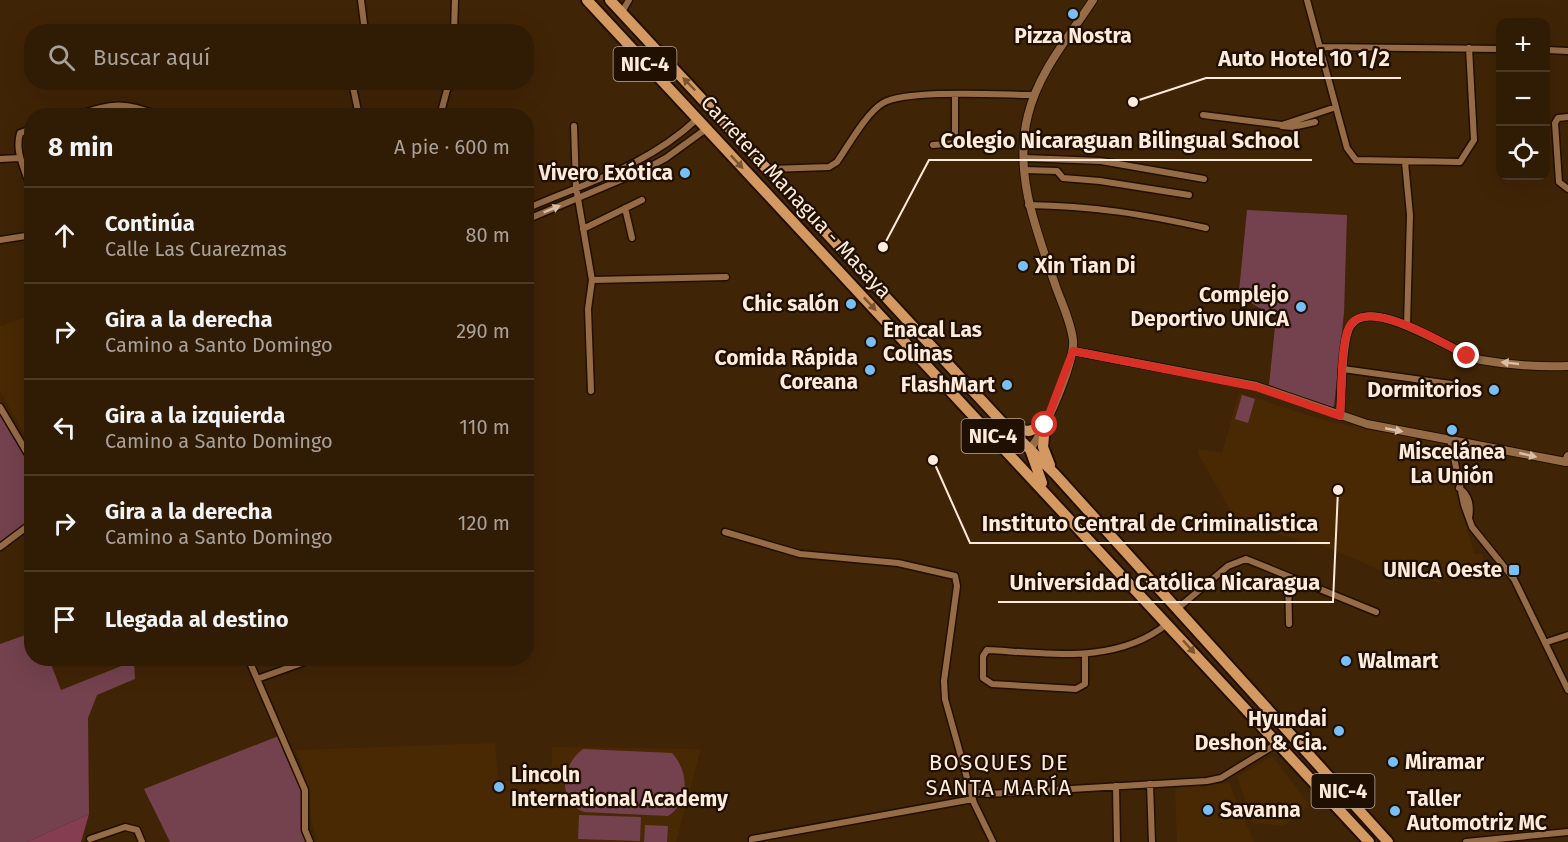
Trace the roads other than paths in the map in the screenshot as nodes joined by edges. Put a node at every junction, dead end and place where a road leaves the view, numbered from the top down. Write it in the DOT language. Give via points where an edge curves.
graph roads {
  1 [pos="361,0"];
  2 [pos="455,0"];
  3 [pos="610,0"];
  4 [pos="629,0"];
  5 [pos="1093,0"];
  6 [pos="1307,0"];
  7 [pos="591,4"];
  8 [pos="622,12"];
  9 [pos="364,24"];
  10 [pos="454,24"];
  11 [pos="616,33"];
  12 [pos="1320,47"];
  13 [pos="1469,48"];
  14 [pos="1496,49"];
  15 [pos="1550,50"];
  16 [pos="1568,51"];
  17 [pos="353,90"];
  18 [pos="446,90"];
  19 [pos="955,94"];
  20 [pos="1035,95"];
  21 [pos="1336,107"];
  22 [pos="99,108"];
  23 [pos="135,108"];
  24 [pos="357,108"];
  25 [pos="442,108"];
  26 [pos="1203,115"];
  27 [pos="1568,117"];
  28 [pos="697,119"];
  29 [pos="1315,122"];
  30 [pos="1282,125"];
  31 [pos="574,126"];
  32 [pos="706,129"];
  33 [pos="24,132"];
  34 [pos="933,146"];
  35 [pos="20,158"];
  36 [pos="1024,158"];
  37 [pos="0,159"];
  38 [pos="1405,162"];
  39 [pos="24,169"];
  40 [pos="770,169"];
  41 [pos="1025,170"];
  42 [pos="1204,179"];
  43 [pos="576,187"];
  44 [pos="1568,189"];
  45 [pos="1190,195"];
  46 [pos="578,199"];
  47 [pos="642,200"];
  48 [pos="534,205"];
  49 [pos="1028,206"];
  50 [pos="625,208"];
  51 [pos="534,217"];
  52 [pos="1206,228"];
  53 [pos="583,229"];
  54 [pos="24,236"];
  55 [pos="632,238"];
  56 [pos="0,240"];
  57 [pos="726,278"];
  58 [pos="592,280"];
  59 [pos="1407,326"];
  60 [pos="1073,351"];
  61 [pos="1568,366"];
  62 [pos="1343,369"];
  63 [pos="1451,384"];
  64 [pos="944,385"];
  65 [pos="591,391"];
  66 [pos="0,406"];
  67 [pos="1340,416"];
  68 [pos="1045,425"];
  69 [pos="1010,429"];
  70 [pos="1450,439"];
  71 [pos="24,447"];
  72 [pos="1030,449"];
  73 [pos="1567,460"];
  74 [pos="1055,474"];
  75 [pos="1048,495"];
  76 [pos="24,529"];
  77 [pos="725,532"];
  78 [pos="0,547"];
  79 [pos="1288,576"];
  80 [pos="1177,609"];
  81 [pos="1376,612"];
  82 [pos="1167,624"];
  83 [pos="1289,624"];
  84 [pos="1568,634"];
  85 [pos="1547,642"];
  86 [pos="1085,655"];
  87 [pos="251,666"];
  88 [pos="294,666"];
  89 [pos="257,679"];
  90 [pos="1568,690"];
  91 [pos="1297,741"];
  92 [pos="1278,743"];
  93 [pos="1287,754"];
  94 [pos="1316,760"];
  95 [pos="1302,770"];
  96 [pos="1149,784"];
  97 [pos="1116,786"];
  98 [pos="972,796"];
  99 [pos="1568,832"];
  100 [pos="90,839"];
  101 [pos="1368,840"];
  102 [pos="142,842"];
  103 [pos="310,842"];
  104 [pos="752,842"];
  105 [pos="993,842"];
  106 [pos="1117,842"];
  107 [pos="1152,842"];
  108 [pos="1388,842"];
  109 [pos="1466,842"];
  1 -- 9 [label="street"];
  2 -- 10 [label="street"];
  3 -- 8 [label="highway, Carretera Managua - Masaya / NIC-4"];
  4 -- 8 [label="street"];
  5 -- 20 [label="street"];
  6 -- 12 [label="street"];
  7 -- 8 [label="highway"];
  7 -- 11 [label="highway, Carretera Managua - Masaya / NIC-4"];
  8 -- 11 [label="highway"];
  40 -- 8 [label="highway, Carretera Managua - Masaya / NIC-4, one-way"];
  11 -- 28 [label="highway, Carretera Managua - Masaya / NIC-4"];
  12 -- 13 [label="street"];
  12 -- 21 [label="street"];
  13 -- 14 [label="street"];
  13 -- 38 [label="street" via="1474,140 1469,151 1460,162"];
  15 -- 16 [label="street"];
  17 -- 24 [label="street"];
  18 -- 25 [label="street"];
  19 -- 20 [label="street"];
  19 -- 34 [label="street" via="955,143"];
  19 -- 40 [label="street" via="895,99 881,104 837,162 829,166"];
  20 -- 36 [label="street" via="1028,115"];
  21 -- 30 [label="street"];
  21 -- 38 [label="street" via="1352,158 1362,162"];
  22 -- 23 [label="street" via="122,104"];
  26 -- 30 [label="street"];
  27 -- 44 [label="street" via="1558,118 1555,123 1557,172 1559,182"];
  28 -- 32 [label="highway, Carretera Managua - Masaya / NIC-4"];
  28 -- 43 [label="street" via="662,149"];
  29 -- 30 [label="street"];
  31 -- 43 [label="street"];
  32 -- 46 [label="street" via="659,162"];
  32 -- 64 [label="highway, Carretera Managua - Masaya / NIC-4, one-way"];
  33 -- 35 [label="street" via="20,133"];
  35 -- 37 [label="street"];
  35 -- 39 [label="street"];
  36 -- 41 [label="street"];
  36 -- 42 [label="street" via="1101,161"];
  38 -- 59 [label="street" via="1410,215"];
  40 -- 69 [label="highway, Carretera Managua - Masaya / NIC-4"];
  41 -- 45 [label="street" via="1057,171 1063,178"];
  41 -- 49 [label="street"];
  43 -- 46 [label="street"];
  43 -- 48 [label="street"];
  51 -- 46 [label="street, one-way"];
  46 -- 53 [label="street"];
  47 -- 50 [label="street"];
  49 -- 52 [label="street" via="1085,206 1135,212"];
  49 -- 60 [label="street" via="1068,320"];
  50 -- 53 [label="street"];
  50 -- 55 [label="street"];
  53 -- 58 [label="street"];
  54 -- 56 [label="street"];
  57 -- 58 [label="street"];
  58 -- 65 [label="street" via="588,309"];
  61 -- 59 [label="street, one-way" via="1481,360"];
  59 -- 62 [label="street" via="1370,316 1353,322 1346,336"];
  60 -- 67 [label="street" via="1256,387"];
  60 -- 68 [label="street"];
  62 -- 63 [label="street"];
  62 -- 67 [label="street"];
  64 -- 72 [label="highway" via="952,388 999,437"];
  64 -- 75 [label="highway, Carretera Managua - Masaya / NIC-4"];
  66 -- 71 [label="street"];
  67 -- 70 [label="street, one-way"];
  68 -- 69 [label="highway" via="1029,431"];
  68 -- 72 [label="street"];
  68 -- 74 [label="highway" via="1043,447"];
  69 -- 72 [label="highway, Carretera Managua - Masaya / NIC-4"];
  70 -- 73 [label="street, one-way"];
  70 -- 85 [label="street" via="1469,519 1514,579"];
  72 -- 74 [label="highway, Carretera Managua - Masaya / NIC-4"];
  72 -- 75 [label="highway"];
  74 -- 80 [label="highway, Carretera Managua - Masaya / NIC-4"];
  75 -- 82 [label="highway, Carretera Managua - Masaya / NIC-4"];
  76 -- 78 [label="street"];
  77 -- 98 [label="street" via="800,554 898,563 955,576 945,699"];
  79 -- 80 [label="street" via="1246,559 1238,560"];
  79 -- 81 [label="street"];
  79 -- 83 [label="street"];
  80 -- 91 [label="highway, Carretera Managua - Masaya / NIC-4"];
  82 -- 86 [label="street" via="1149,638"];
  82 -- 92 [label="highway, Carretera Managua - Masaya / NIC-4, one-way"];
  84 -- 85 [label="street"];
  85 -- 90 [label="street"];
  86 -- 86 [label="street" via="987,650 982,678 992,684 1076,689 1085,684"];
  87 -- 89 [label="street"];
  88 -- 89 [label="street"];
  89 -- 103 [label="street" via="305,790 305,830"];
  91 -- 93 [label="highway" via="1297,752"];
  91 -- 94 [label="highway, Carretera Managua - Masaya / NIC-4"];
  92 -- 93 [label="highway, Carretera Managua - Masaya / NIC-4"];
  92 -- 96 [label="street" via="1221,778"];
  93 -- 95 [label="highway, Carretera Managua - Masaya / NIC-4"];
  94 -- 95 [label="highway" via="1302,759"];
  94 -- 108 [label="highway, Carretera Managua - Masaya / NIC-4"];
  95 -- 101 [label="highway, Carretera Managua - Masaya / NIC-4"];
  96 -- 97 [label="street"];
  96 -- 107 [label="street"];
  97 -- 98 [label="street"];
  97 -- 106 [label="street"];
  98 -- 104 [label="street"];
  98 -- 105 [label="street"];
  99 -- 109 [label="street"];
  100 -- 102 [label="street" via="125,827 137,830"];
}
